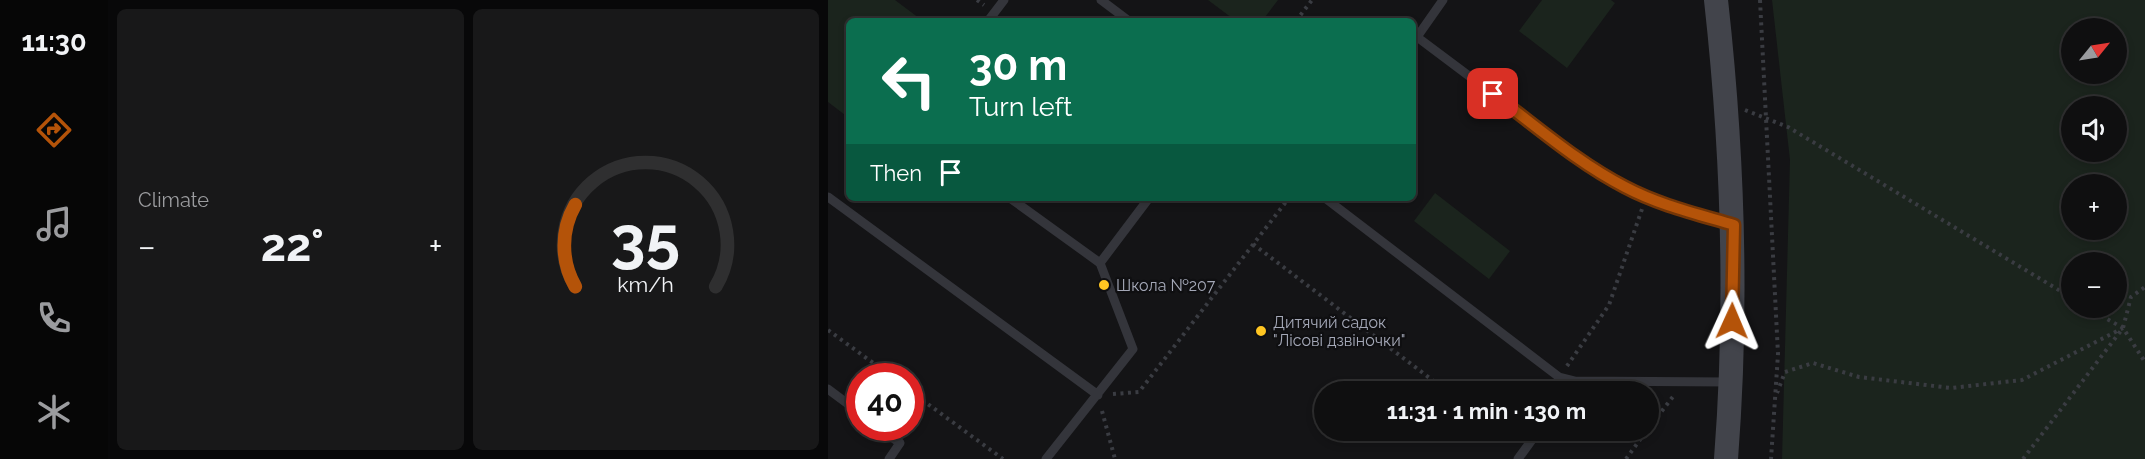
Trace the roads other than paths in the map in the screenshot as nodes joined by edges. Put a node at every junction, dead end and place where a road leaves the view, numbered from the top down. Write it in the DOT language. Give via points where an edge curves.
graph roads {
  1 [pos="1004,0"];
  2 [pos="1101,0"];
  3 [pos="1443,0"];
  4 [pos="1716,0"];
  5 [pos="990,18"];
  6 [pos="1125,18"];
  7 [pos="828,197"];
  8 [pos="1014,201"];
  9 [pos="1147,201"];
  10 [pos="1329,201"];
  11 [pos="1734,225"];
  12 [pos="1100,263"];
  13 [pos="1575,381"];
  14 [pos="1659,381"];
  15 [pos="1731,382"];
  16 [pos="828,389"];
  17 [pos="1098,396"];
  18 [pos="846,402"];
  19 [pos="897,441"];
  20 [pos="1531,441"];
  21 [pos="889,459"];
  22 [pos="1046,459"];
  23 [pos="1518,459"];
  24 [pos="1726,459"];
  1 -- 5 [label="lane"];
  2 -- 6 [label="lane"];
  3 -- 11 [label="lane" via="1417,37 1589,166 1646,197"];
  4 -- 11 [label="street" via="1728,105"];
  7 -- 17 [label="lane"];
  8 -- 12 [label="lane"];
  9 -- 12 [label="lane"];
  10 -- 13 [label="lane" via="1559,376"];
  11 -- 15 [label="street"];
  12 -- 17 [label="lane" via="1133,349"];
  14 -- 15 [label="lane"];
  15 -- 24 [label="street"];
  16 -- 18 [label="lane"];
  17 -- 22 [label="lane"];
  19 -- 21 [label="lane" via="900,443"];
  20 -- 23 [label="lane"];
}
